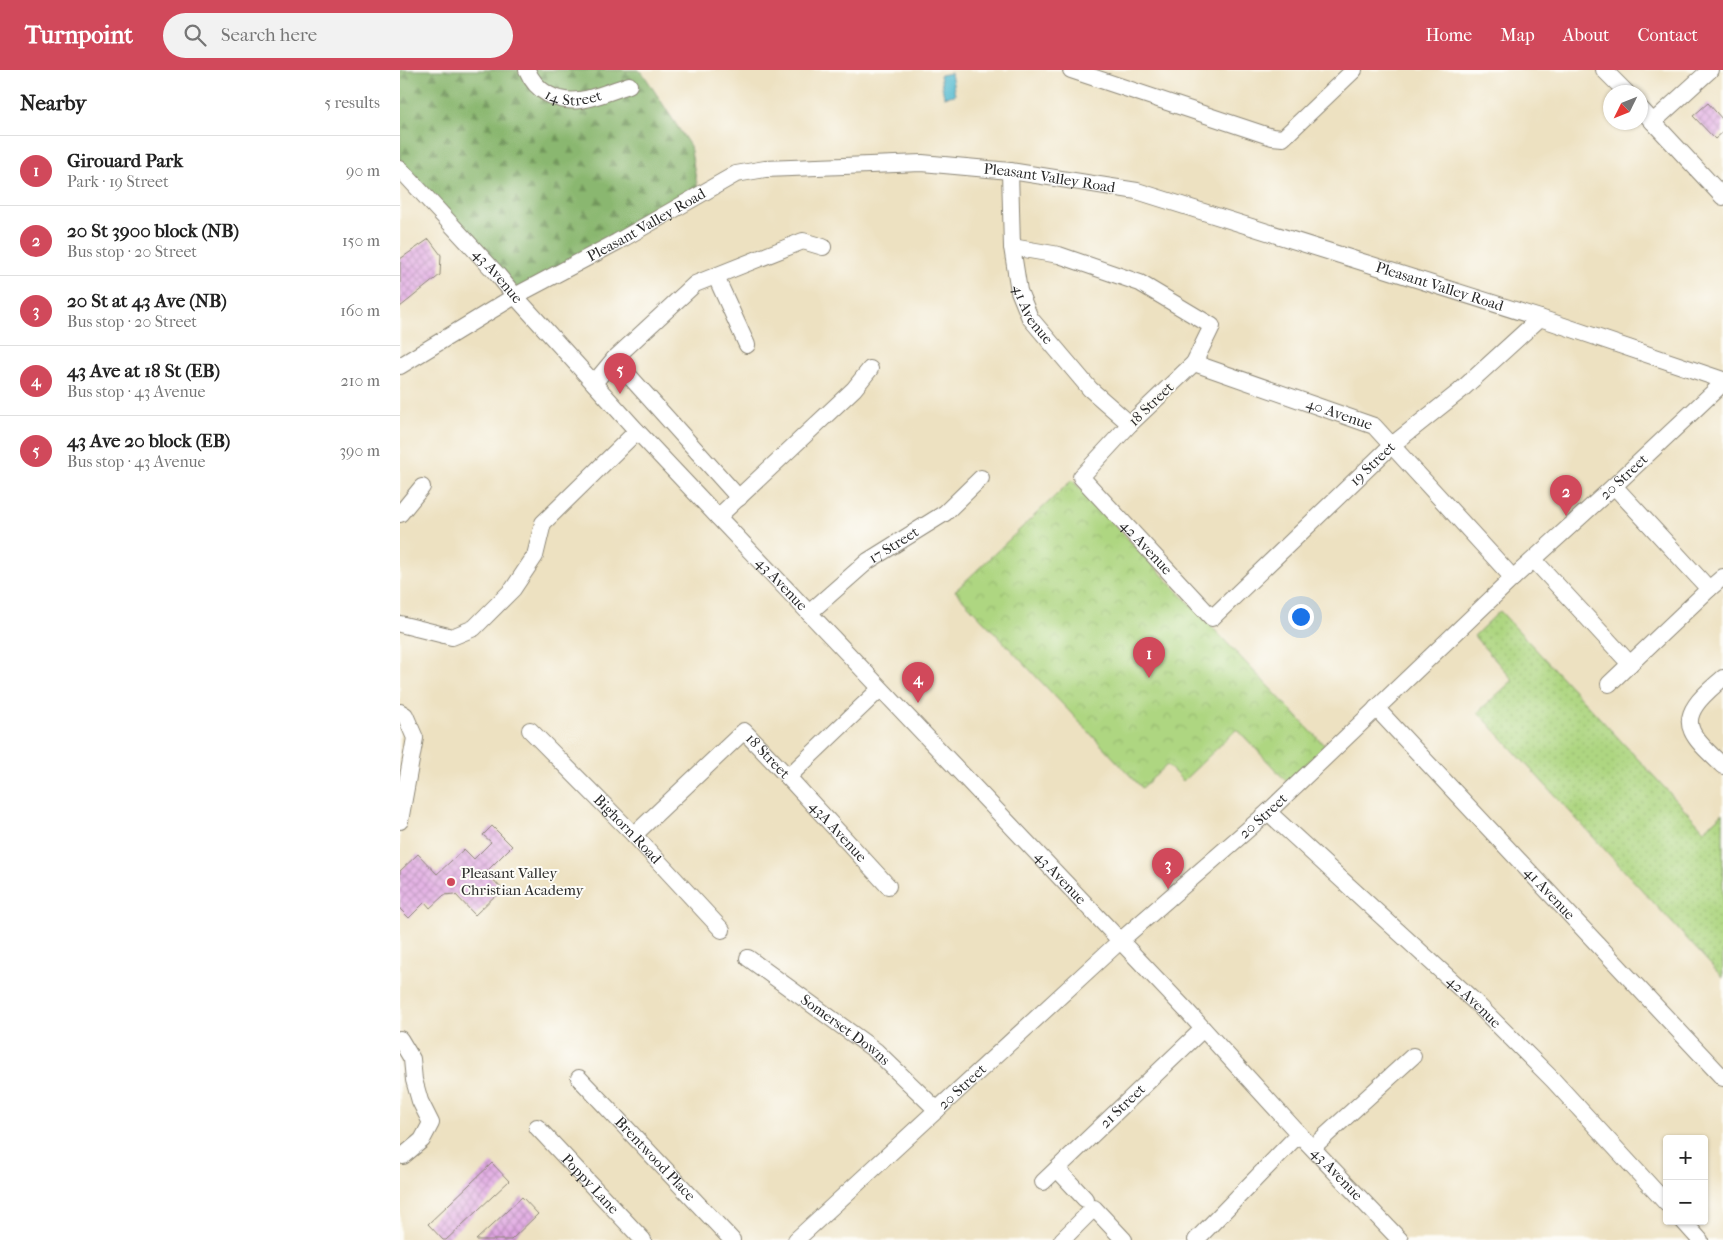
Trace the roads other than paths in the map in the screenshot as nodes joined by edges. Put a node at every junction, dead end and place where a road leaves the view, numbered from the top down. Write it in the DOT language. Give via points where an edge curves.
graph roads {
  1 [pos="527,70"];
  2 [pos="1071,70"];
  3 [pos="1354,70"];
  4 [pos="1604,70"];
  5 [pos="1710,70"];
  6 [pos="1115,77"];
  7 [pos="629,85"];
  8 [pos="1619,85"];
  9 [pos="1648,117"];
  10 [pos="1653,122"];
  11 [pos="400,169"];
  12 [pos="1010,171"];
  13 [pos="1723,197"];
  14 [pos="823,247"];
  15 [pos="1012,247"];
  16 [pos="716,277"];
  17 [pos="515,296"];
  18 [pos="1540,318"];
  19 [pos="747,345"];
  20 [pos="614,359"];
  21 [pos="1194,363"];
  22 [pos="400,366"];
  23 [pos="870,369"];
  24 [pos="1723,381"];
  25 [pos="594,383"];
  26 [pos="1130,424"];
  27 [pos="637,430"];
  28 [pos="1392,445"];
  29 [pos="1081,477"];
  30 [pos="981,478"];
  31 [pos="1614,486"];
  32 [pos="422,487"];
  33 [pos="739,498"];
  34 [pos="400,514"];
  35 [pos="718,517"];
  36 [pos="1534,560"];
  37 [pos="1723,577"];
  38 [pos="1513,578"];
  39 [pos="1709,589"];
  40 [pos="808,613"];
  41 [pos="1212,618"];
  42 [pos="400,624"];
  43 [pos="1630,664"];
  44 [pos="1723,678"];
  45 [pos="1609,684"];
  46 [pos="880,689"];
  47 [pos="1376,708"];
  48 [pos="400,712"];
  49 [pos="530,730"];
  50 [pos="1723,766"];
  51 [pos="788,777"];
  52 [pos="1268,812"];
  53 [pos="400,821"];
  54 [pos="634,835"];
  55 [pos="888,886"];
  56 [pos="722,930"];
  57 [pos="1120,941"];
  58 [pos="748,958"];
  59 [pos="1203,1030"];
  60 [pos="400,1039"];
  61 [pos="1413,1056"];
  62 [pos="579,1078"];
  63 [pos="1723,1078"];
  64 [pos="937,1110"];
  65 [pos="537,1127"];
  66 [pos="1300,1134"];
  67 [pos="1313,1147"];
  68 [pos="403,1156"];
  69 [pos="1057,1169"];
  70 [pos="1043,1182"];
  71 [pos="1085,1199"];
  72 [pos="1663,1200"];
  73 [pos="1687,1225"];
  74 [pos="643,1240"];
  75 [pos="732,1240"];
  76 [pos="796,1240"];
  77 [pos="1062,1240"];
  78 [pos="1124,1240"];
  79 [pos="1196,1240"];
  80 [pos="1400,1240"];
  81 [pos="1700,1240"];
  1 -- 7 [label="street, 14 Street" via="537,86 557,99 580,100"];
  2 -- 6 [label="street"];
  3 -- 6 [label="street" via="1283,138 1272,137"];
  4 -- 8 [label="street"];
  5 -- 10 [label="street"];
  9 -- 10 [label="street"];
  10 -- 13 [label="street"];
  11 -- 17 [label="street, 43 Avenue"];
  12 -- 15 [label="street, 41 Avenue"];
  12 -- 17 [label="street, Pleasant Valley Road" via="922,163 765,169 736,174"];
  12 -- 18 [label="street, Pleasant Valley Road" via="1137,191"];
  14 -- 16 [label="street" via="802,241"];
  15 -- 21 [label="street, 18 Street" via="1058,255 1140,283 1212,326"];
  15 -- 26 [label="street, 41 Avenue" via="1019,291 1030,318 1090,389"];
  16 -- 19 [label="street"];
  16 -- 20 [label="street" via="695,284"];
  17 -- 22 [label="street, Pleasant Valley Road"];
  17 -- 25 [label="street, 43 Avenue"];
  18 -- 24 [label="street, Pleasant Valley Road"];
  18 -- 28 [label="street, 19 Street" via="1460,392"];
  20 -- 25 [label="street"];
  20 -- 33 [label="street"];
  21 -- 26 [label="street, 18 Street"];
  21 -- 28 [label="street, 40 Avenue" via="1374,426"];
  23 -- 33 [label="street" via="854,389"];
  24 -- 31 [label="street, 20 Street"];
  25 -- 27 [label="street, 43 Avenue"];
  26 -- 29 [label="street, 18 Street"];
  27 -- 35 [label="street, 43 Avenue"];
  27 -- 42 [label="street" via="543,523 535,556 513,589 474,628 452,637"];
  28 -- 38 [label="street, 40 Avenue"];
  28 -- 41 [label="street, 19 Street"];
  29 -- 41 [label="street, 42 Avenue"];
  30 -- 40 [label="street, 17 Street" via="945,513 868,561"];
  31 -- 36 [label="street, 20 Street"];
  31 -- 39 [label="street"];
  32 -- 34 [label="street"];
  33 -- 35 [label="street"];
  35 -- 40 [label="street, 43 Avenue"];
  36 -- 38 [label="street, 20 Street"];
  36 -- 43 [label="street"];
  37 -- 39 [label="street"];
  38 -- 47 [label="street, 20 Street"];
  39 -- 43 [label="street"];
  40 -- 46 [label="street, 43 Avenue"];
  43 -- 45 [label="street"];
  44 -- 50 [label="street" via="1706,693 1690,718 1692,731"];
  46 -- 51 [label="street, 18 Street"];
  46 -- 57 [label="street, 43 Avenue"];
  47 -- 52 [label="street, 20 Street"];
  47 -- 63 [label="street, 41 Avenue"];
  48 -- 53 [label="street" via="405,715 415,738"];
  49 -- 54 [label="street, Bighorn Road"];
  51 -- 54 [label="street, 18 Street" via="744,731"];
  51 -- 55 [label="street, 43A Avenue"];
  52 -- 57 [label="street, 20 Street"];
  52 -- 72 [label="street, 42 Avenue" via="1481,1008 1553,1080"];
  54 -- 56 [label="street, Bighorn Road"];
  57 -- 59 [label="street, 43 Avenue"];
  57 -- 64 [label="street, 20 Street"];
  58 -- 64 [label="street, Somerset Downs" via="876,1051"];
  59 -- 66 [label="street, 43 Avenue"];
  59 -- 69 [label="street, 21 Street"];
  60 -- 68 [label="street" via="412,1059 420,1101 431,1123 422,1140"];
  61 -- 67 [label="street"];
  62 -- 75 [label="street, Brentwood Place"];
  64 -- 76 [label="street, 20 Street"];
  65 -- 74 [label="street, Poppy Lane"];
  66 -- 67 [label="street, 43 Avenue"];
  66 -- 79 [label="street"];
  67 -- 80 [label="street, 43 Avenue"];
  69 -- 70 [label="street, 21 Street"];
  69 -- 71 [label="street"];
  73 -- 81 [label="street"];
  77 -- 78 [label="street" via="1094,1208"];
}
